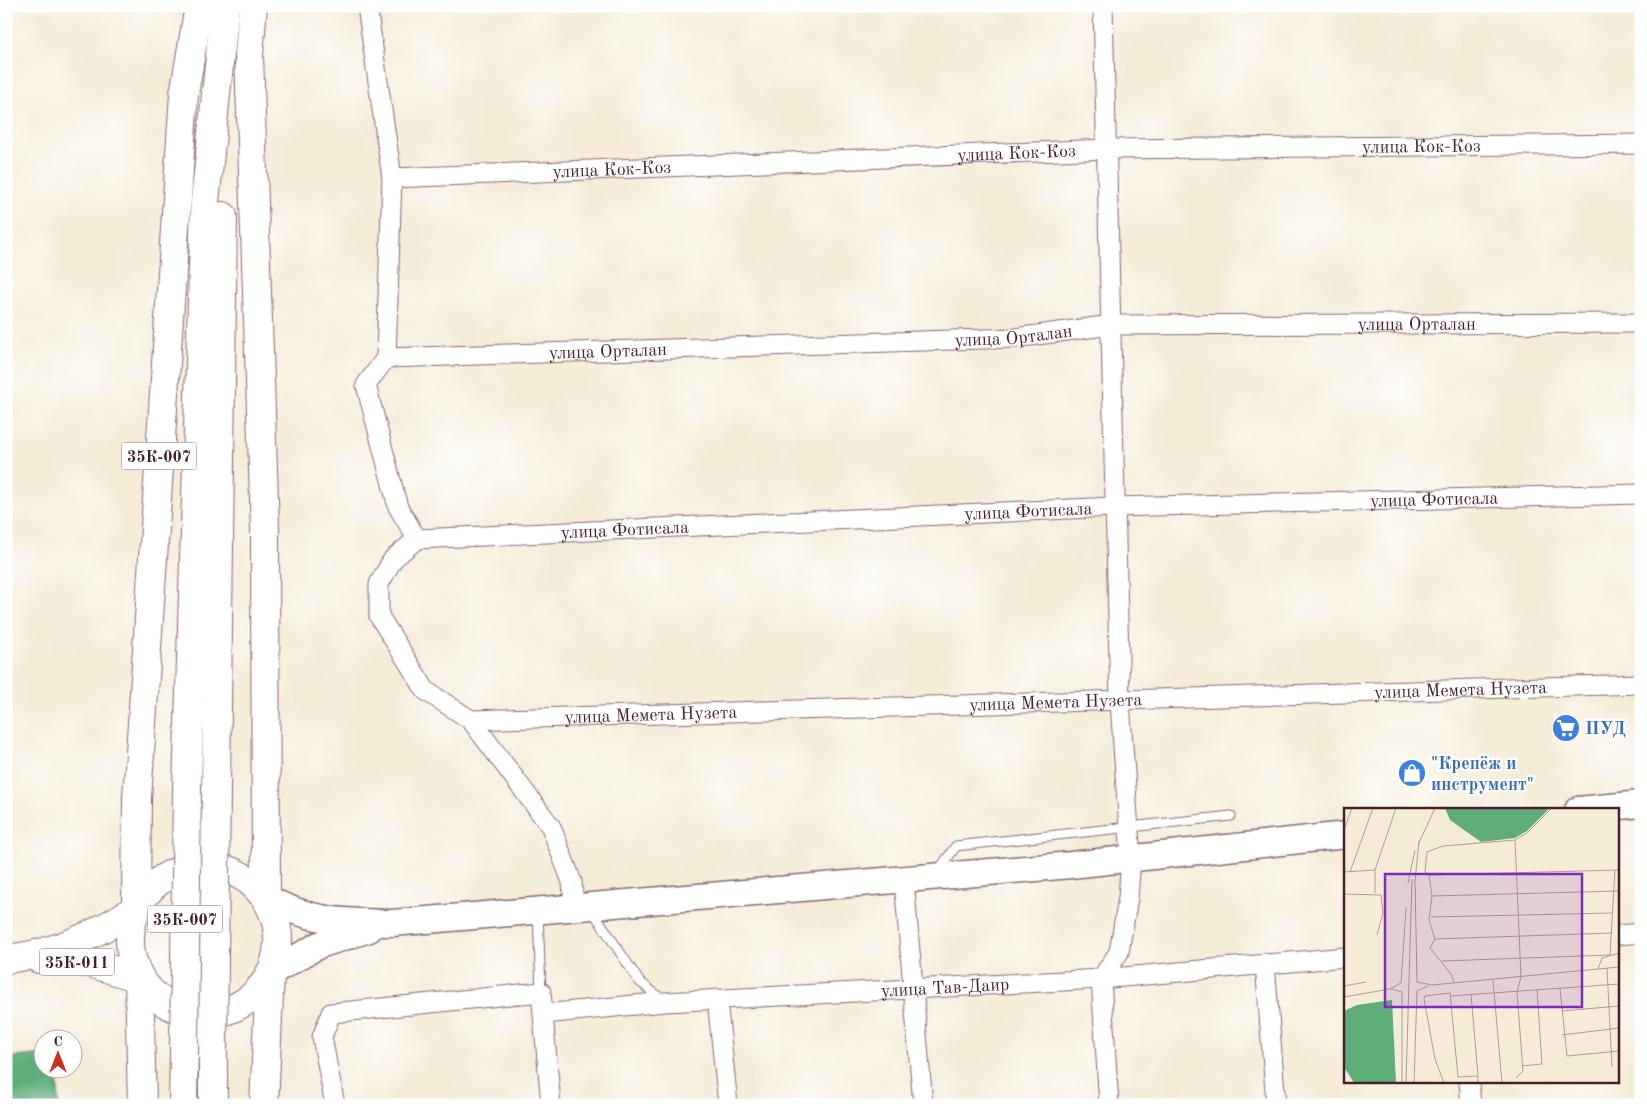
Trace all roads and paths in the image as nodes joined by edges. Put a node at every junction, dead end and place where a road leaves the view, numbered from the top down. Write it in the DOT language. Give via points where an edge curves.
graph roads {
  1 [pos="199,6"];
  2 [pos="225,6"];
  3 [pos="253,6"];
  4 [pos="367,6"];
  5 [pos="1103,6"];
  6 [pos="218,74"];
  7 [pos="1641,144"];
  8 [pos="1107,149"];
  9 [pos="392,178"];
  10 [pos="1641,323"];
  11 [pos="1111,325"];
  12 [pos="386,358"];
  13 [pos="1641,494"];
  14 [pos="1114,507"];
  15 [pos="416,539"];
  16 [pos="1641,684"];
  17 [pos="1120,702"];
  18 [pos="471,720"];
  19 [pos="1641,804"];
  20 [pos="1599,808"];
  21 [pos="1231,816"];
  22 [pos="1129,827"];
  23 [pos="1344,834"];
  24 [pos="1131,859"];
  25 [pos="934,877"];
  26 [pos="904,880"];
  27 [pos="266,898"];
  28 [pos="582,907"];
  29 [pos="136,908"];
  30 [pos="538,910"];
  31 [pos="392,923"];
  32 [pos="1641,934"];
  33 [pos="1620,935"];
  34 [pos="1344,957"];
  35 [pos="9,959"];
  36 [pos="1265,963"];
  37 [pos="270,973"];
  38 [pos="139,978"];
  39 [pos="1101,979"];
  40 [pos="915,989"];
  41 [pos="541,992"];
  42 [pos="717,999"];
  43 [pos="665,1002"];
  44 [pos="544,1014"];
  45 [pos="1469,1084"];
  46 [pos="142,1105"];
  47 [pos="183,1105"];
  48 [pos="212,1105"];
  49 [pos="264,1105"];
  50 [pos="335,1105"];
  51 [pos="551,1105"];
  52 [pos="728,1105"];
  53 [pos="923,1105"];
  54 [pos="1109,1105"];
  55 [pos="1276,1105"];
  56 [pos="1471,1105"];
  1 -- 29 [label="main road, 35К-007" via="183,104 137,798"];
  2 -- 6 [label="main road, 35К-007"];
  3 -- 27 [label="main road" via="250,67 264,528"];
  4 -- 9 [label="street"];
  5 -- 8 [label="street"];
  6 -- 47 [label="main road, 35К-007, bridge" via="205,202 187,788"];
  6 -- 48 [label="main road, 35К-007, bridge" via="223,207"];
  7 -- 8 [label="street, улица Кок-Коз"];
  8 -- 9 [label="street, улица Кок-Коз"];
  8 -- 11 [label="street"];
  9 -- 12 [label="street"];
  10 -- 11 [label="street, улица Орталан"];
  11 -- 12 [label="street, улица Орталан" via="1015,338"];
  11 -- 14 [label="street"];
  12 -- 15 [label="street" via="366,385 398,507"];
  13 -- 14 [label="street, улица Фотисала"];
  14 -- 15 [label="street, улица Фотисала"];
  14 -- 17 [label="street"];
  15 -- 18 [label="street" via="393,559 379,584 379,616 426,691"];
  16 -- 17 [label="street, улица Мемета Нузета"];
  17 -- 18 [label="street, улица Мемета Нузета"];
  17 -- 22 [label="street"];
  18 -- 28 [label="street" via="551,827"];
  19 -- 20 [label="main road"];
  21 -- 22 [label="lane"];
  22 -- 24 [label="street"];
  22 -- 25 [label="lane" via="956,846"];
  23 -- 24 [label="main road"];
  24 -- 25 [label="main road"];
  24 -- 39 [label="street" via="1119,952"];
  25 -- 26 [label="main road"];
  26 -- 28 [label="main road"];
  26 -- 40 [label="street"];
  27 -- 29 [label="main road" via="242,876 225,868 206,865 186,867 168,874 153,885"];
  27 -- 31 [label="main road" via="292,912 317,918"];
  27 -- 37 [label="main road" via="275,918 278,940"];
  28 -- 30 [label="main road"];
  28 -- 43 [label="lane" via="639,981"];
  29 -- 35 [label="main road" via="87,937"];
  29 -- 38 [label="main road" via="129,936 131,958"];
  30 -- 31 [label="main road"];
  30 -- 41 [label="lane"];
  31 -- 37 [label="main road" via="319,945"];
  32 -- 33 [label="street"];
  34 -- 36 [label="street, улица Тав-Даир"];
  35 -- 38 [label="main road, 35К-011" via="90,963"];
  36 -- 39 [label="street, улица Тав-Даир"];
  36 -- 55 [label="street"];
  37 -- 38 [label="main road" via="246,1002 223,1012 197,1014 173,1008 152,994"];
  37 -- 49 [label="main road"];
  38 -- 46 [label="main road"];
  39 -- 40 [label="street, улица Тав-Даир"];
  39 -- 54 [label="street"];
  40 -- 42 [label="street, улица Тав-Даир"];
  40 -- 53 [label="street"];
  41 -- 44 [label="street"];
  41 -- 50 [label="street" via="331,1013 322,1037"];
  42 -- 43 [label="street, улица Тав-Даир"];
  42 -- 52 [label="street"];
  43 -- 44 [label="street, улица Тав-Даир"];
  44 -- 51 [label="street"];
  45 -- 56 [label="street"];
}
